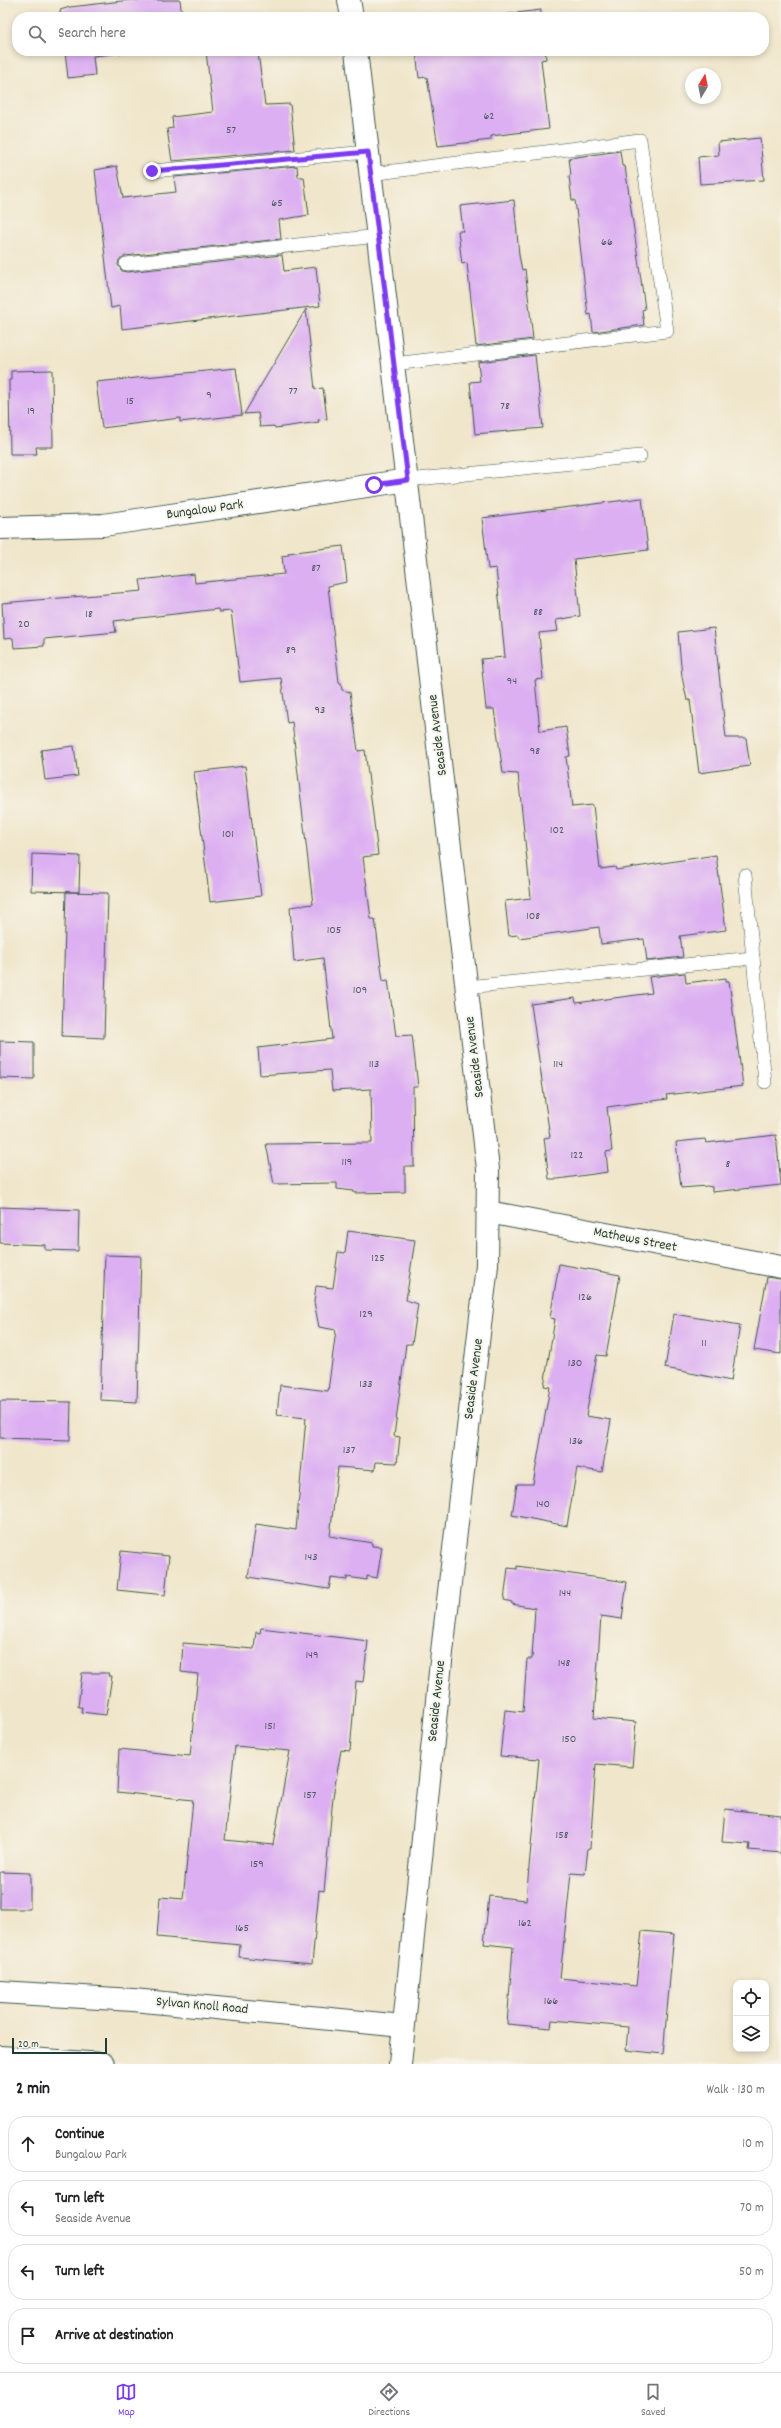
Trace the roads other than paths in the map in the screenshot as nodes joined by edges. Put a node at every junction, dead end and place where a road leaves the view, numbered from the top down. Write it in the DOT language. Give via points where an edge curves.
graph roads {
  1 [pos="350,0"];
  2 [pos="351,12"];
  3 [pos="357,56"];
  4 [pos="368,152"];
  5 [pos="152,171"];
  6 [pos="370,174"];
  7 [pos="378,236"];
  8 [pos="126,264"];
  9 [pos="394,364"];
  10 [pos="640,456"];
  11 [pos="408,480"];
  12 [pos="0,528"];
  13 [pos="744,875"];
  14 [pos="753,958"];
  15 [pos="467,987"];
  16 [pos="765,1082"];
  17 [pos="488,1212"];
  18 [pos="781,1267"];
  19 [pos="0,1992"];
  20 [pos="403,2026"];
  21 [pos="0,2057"];
  22 [pos="103,2064"];
  23 [pos="400,2064"];
  1 -- 2 [label="main road"];
  3 -- 4 [label="main road, Seaside Avenue"];
  4 -- 5 [label="lane"];
  4 -- 6 [label="main road, Seaside Avenue"];
  6 -- 7 [label="main road, Seaside Avenue"];
  6 -- 9 [label="lane" via="640,140 666,331"];
  7 -- 8 [label="lane"];
  7 -- 9 [label="main road, Seaside Avenue"];
  9 -- 11 [label="main road, Seaside Avenue"];
  10 -- 11 [label="lane"];
  11 -- 12 [label="main road, Bungalow Park" via="103,525"];
  11 -- 15 [label="main road, Seaside Avenue"];
  13 -- 14 [label="lane"];
  14 -- 15 [label="lane"];
  14 -- 16 [label="lane"];
  15 -- 17 [label="main road, Seaside Avenue" via="488,1169"];
  17 -- 18 [label="main road, Mathews Street"];
  17 -- 20 [label="main road, Seaside Avenue" via="487,1265 442,1652"];
  19 -- 20 [label="main road, Sylvan Knoll Road" via="133,2000"];
  20 -- 23 [label="main road, Seaside Avenue"];
  21 -- 22 [label="main road"];
}
